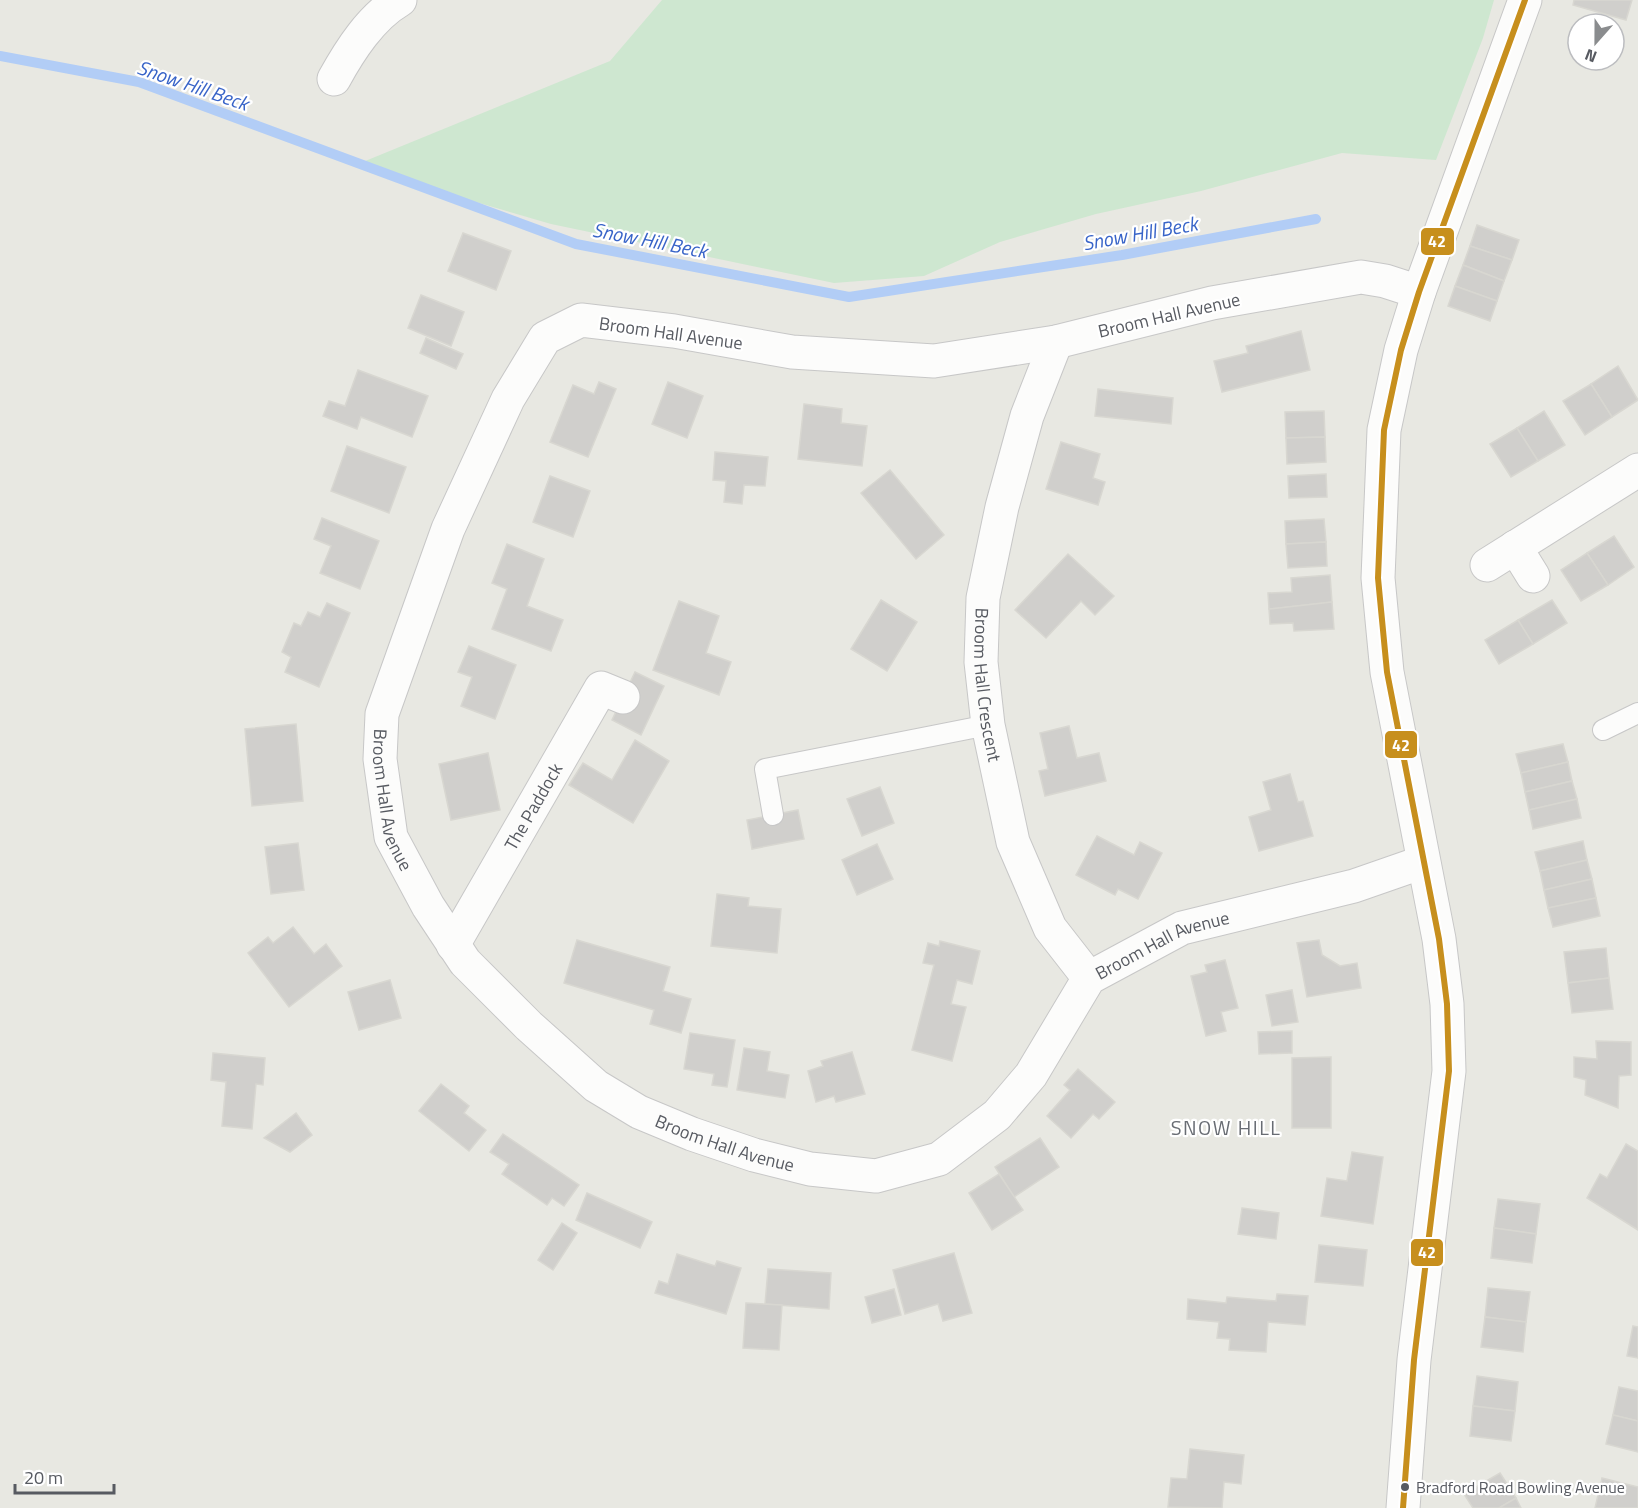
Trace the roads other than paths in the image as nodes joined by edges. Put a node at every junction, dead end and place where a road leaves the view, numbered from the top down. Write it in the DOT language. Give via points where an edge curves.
graph roads {
  1 [pos="1525,0"];
  2 [pos="388,2"];
  3 [pos="334,79"];
  4 [pos="1419,292"];
  5 [pos="1056,342"];
  6 [pos="1638,470"];
  7 [pos="1515,547"];
  8 [pos="1487,565"];
  9 [pos="1533,576"];
  10 [pos="623,697"];
  11 [pos="1637,719"];
  12 [pos="988,725"];
  13 [pos="1603,730"];
  14 [pos="773,815"];
  15 [pos="1423,862"];
  16 [pos="453,945"];
  17 [pos="1089,978"];
  18 [pos="1403,1508"];
  1 -- 4 [label="street"];
  2 -- 3 [label="street" via="351,48"];
  4 -- 5 [label="street, Broom Hall Avenue" via="1361,277 1212,303"];
  4 -- 15 [label="street" via="1384,430 1378,578 1387,672"];
  5 -- 12 [label="street, Broom Hall Crescent" via="1027,416 983,598 981,662"];
  5 -- 16 [label="street, Broom Hall Avenue" via="934,361 792,352 674,331 581,320 545,338 508,399 448,529 382,714 381,759 391,837"];
  6 -- 7 [label="street"];
  7 -- 8 [label="street"];
  7 -- 9 [label="street"];
  10 -- 16 [label="street, The Paddock" via="601,688"];
  11 -- 13 [label="lane"];
  12 -- 14 [label="lane" via="765,769"];
  12 -- 17 [label="street, Broom Hall Crescent" via="1012,842 1050,928"];
  15 -- 17 [label="street, Broom Hall Avenue" via="1354,886 1182,928"];
  15 -- 18 [label="street" via="1439,939 1447,1004 1449,1071 1414,1359"];
  16 -- 17 [label="street, Broom Hall Avenue" via="481,978 587,1079 639,1112 754,1155 810,1169 876,1176 939,1159 997,1115 1030,1075"];
}
